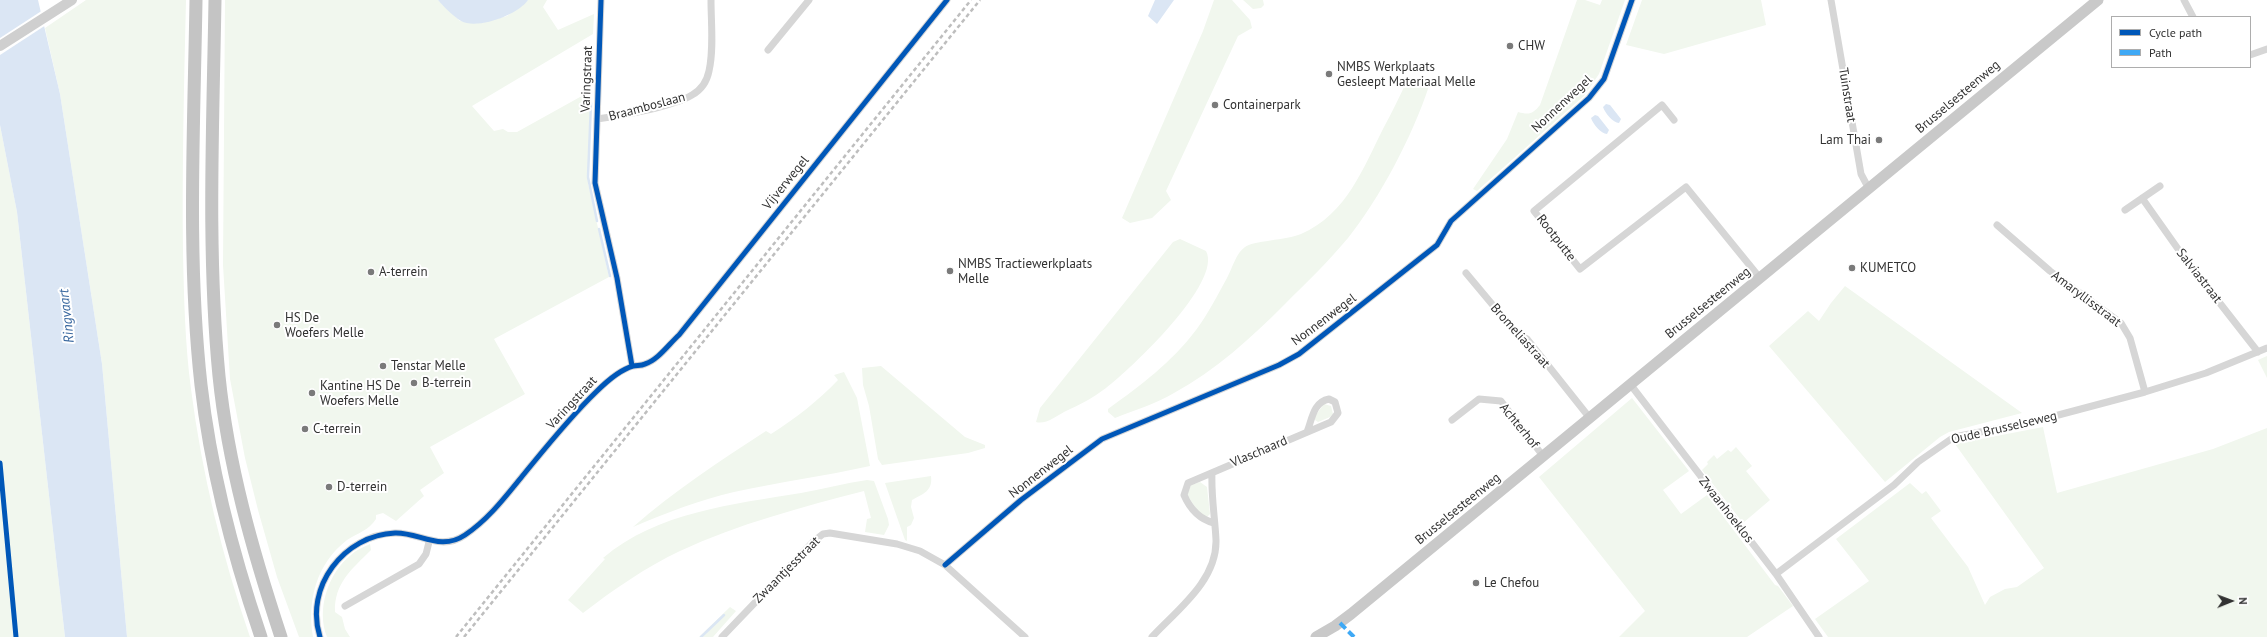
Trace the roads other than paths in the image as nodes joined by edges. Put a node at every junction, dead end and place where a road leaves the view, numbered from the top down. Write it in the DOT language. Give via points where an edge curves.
graph roads {
  1 [pos="72,0"];
  2 [pos="196,0"];
  3 [pos="215,0"];
  4 [pos="601,0"];
  5 [pos="711,0"];
  6 [pos="809,0"];
  7 [pos="947,0"];
  8 [pos="1632,0"];
  9 [pos="1831,0"];
  10 [pos="2098,0"];
  11 [pos="2184,0"];
  12 [pos="2192,16"];
  13 [pos="0,46"];
  14 [pos="2267,49"];
  15 [pos="768,50"];
  16 [pos="2251,55"];
  17 [pos="597,119"];
  18 [pos="1674,120"];
  19 [pos="2160,186"];
  20 [pos="1869,188"];
  21 [pos="2142,198"];
  22 [pos="2125,210"];
  23 [pos="1996,225"];
  24 [pos="1466,274"];
  25 [pos="1760,278"];
  26 [pos="2267,348"];
  27 [pos="2258,352"];
  28 [pos="632,366"];
  29 [pos="1630,384"];
  30 [pos="2145,392"];
  31 [pos="1589,417"];
  32 [pos="1452,420"];
  33 [pos="1307,432"];
  34 [pos="1543,456"];
  35 [pos="1212,473"];
  36 [pos="1214,523"];
  37 [pos="429,542"];
  38 [pos="945,564"];
  39 [pos="1776,574"];
  40 [pos="345,606"];
  41 [pos="1335,626"];
  42 [pos="261,637"];
  43 [pos="281,637"];
  44 [pos="320,637"];
  45 [pos="722,637"];
  46 [pos="1025,637"];
  47 [pos="1152,637"];
  48 [pos="1316,637"];
  49 [pos="1327,637"];
  50 [pos="1820,637"];
  1 -- 13 [label="street"];
  2 -- 42 [label="highway" via="193,190 201,386 223,512"];
  3 -- 43 [label="highway" via="213,282 219,377 231,454 249,534"];
  4 -- 17 [label="street, Varingstraat"];
  5 -- 17 [label="street, Braamboslaan" via="709,71 703,86 681,100"];
  6 -- 15 [label="street"];
  7 -- 28 [label="street, Vijverwegel" via="679,335 646,364"];
  8 -- 38 [label="street, Nonnenwegel" via="1604,79 1589,98 1451,220 1437,245 1299,354 1279,365 1102,439 1021,500"];
  9 -- 20 [label="street, Tuinstraat" via="1860,174"];
  10 -- 20 [label="main road, Brusselsesteenweg"];
  11 -- 12 [label="street"];
  14 -- 16 [label="street"];
  17 -- 28 [label="street, Varingstraat" via="595,183 617,278"];
  18 -- 25 [label="street, Rootputte" via="1662,105 1534,211 1580,269 1686,187"];
  19 -- 21 [label="street"];
  20 -- 25 [label="main road, Brusselsesteenweg"];
  21 -- 22 [label="street"];
  21 -- 27 [label="street, Salviastraat" via="2183,256"];
  23 -- 30 [label="street, Amaryllisstraat" via="2050,271 2121,323 2130,338"];
  24 -- 31 [label="street, Bromeliastraat" via="1517,334 1527,339"];
  25 -- 29 [label="main road, Brusselsesteenweg"];
  26 -- 27 [label="street, Oude Brusselseweg"];
  27 -- 30 [label="street, Oude Brusselseweg" via="2206,373"];
  28 -- 37 [label="street, Varingstraat" via="619,372 588,400 482,523 455,540"];
  29 -- 31 [label="main road, Brusselsesteenweg"];
  29 -- 39 [label="street, Zwaanhoeklos"];
  30 -- 39 [label="street, Oude Brusselseweg" via="2032,422 1954,437 1918,462 1894,485"];
  31 -- 34 [label="main road, Brusselsesteenweg"];
  32 -- 34 [label="street, Achterhof" via="1479,399 1501,401"];
  33 -- 33 [label="street, Vlaschaard" via="1336,418 1338,411 1334,402 1329,400 1319,404 1311,417"];
  33 -- 35 [label="street, Vlaschaard"];
  34 -- 41 [label="main road, Brusselsesteenweg"];
  35 -- 36 [label="street"];
  35 -- 36 [label="street, Vlaschaard" via="1188,483 1184,495 1188,504 1202,520"];
  36 -- 47 [label="street" via="1216,542 1213,562 1207,576"];
  37 -- 40 [label="street" via="426,554 419,564"];
  37 -- 44 [label="street, Varingstraat" via="405,534 389,534 361,542 343,554 331,566 318,595 316,618"];
  38 -- 45 [label="street, Zwaantjesstraat" via="897,544 823,534"];
  38 -- 46 [label="street, Zwaantjesstraat"];
  39 -- 50 [label="street, Zwaanhoeklos"];
  41 -- 48 [label="main road, Brusselsesteenweg"];
  41 -- 49 [label="main road, Brusselsesteenweg"];
}
